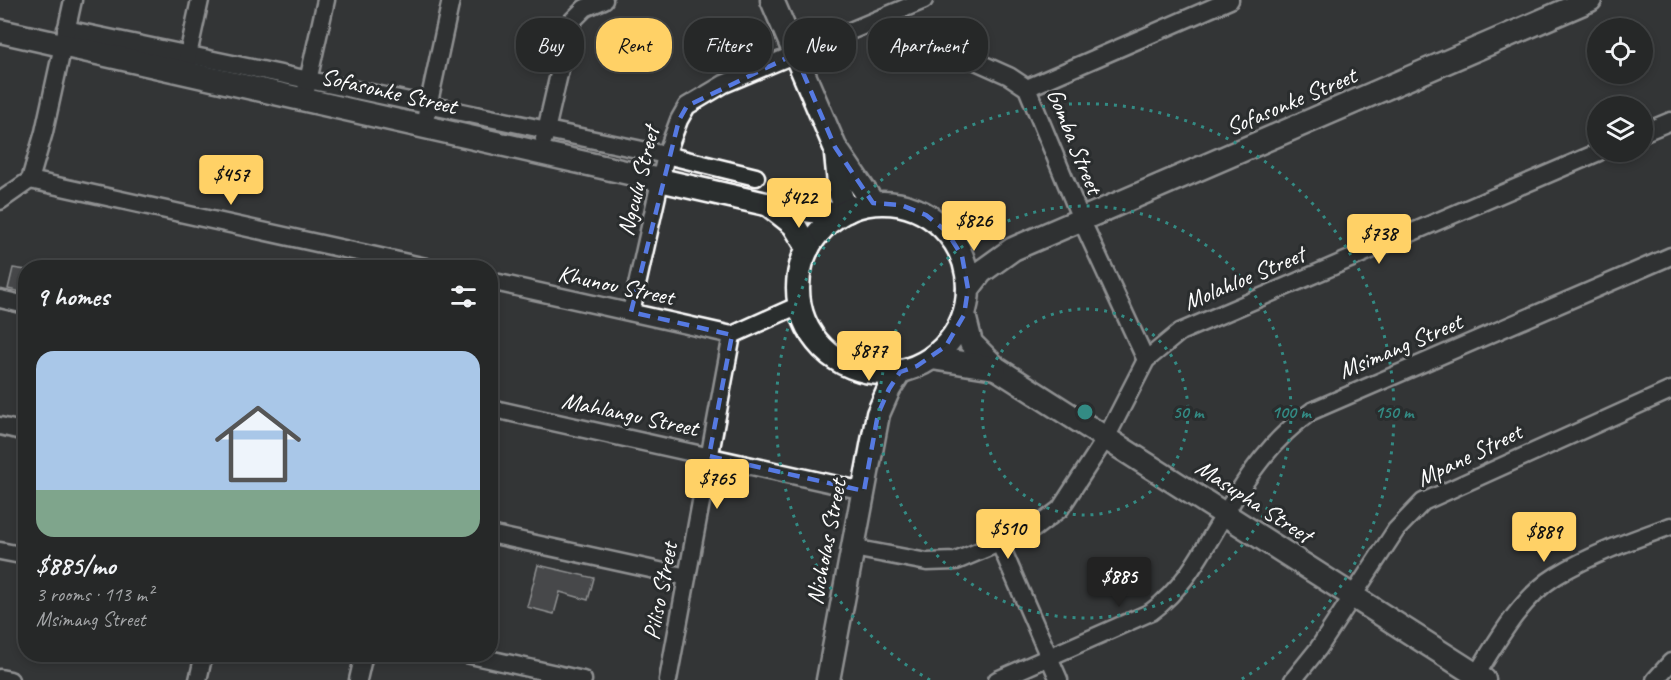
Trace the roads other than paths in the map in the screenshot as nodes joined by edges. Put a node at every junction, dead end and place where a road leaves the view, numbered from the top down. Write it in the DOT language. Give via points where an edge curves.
graph roads {
  1 [pos="72,0"];
  2 [pos="200,0"];
  3 [pos="326,0"];
  4 [pos="451,0"];
  5 [pos="604,0"];
  6 [pos="772,0"];
  7 [pos="924,0"];
  8 [pos="1230,0"];
  9 [pos="1590,0"];
  10 [pos="883,18"];
  11 [pos="784,28"];
  12 [pos="0,31"];
  13 [pos="65,37"];
  14 [pos="784,59"];
  15 [pos="186,63"];
  16 [pos="988,67"];
  17 [pos="803,72"];
  18 [pos="1027,88"];
  19 [pos="307,89"];
  20 [pos="426,116"];
  21 [pos="1671,121"];
  22 [pos="1653,128"];
  23 [pos="546,130"];
  24 [pos="835,147"];
  25 [pos="541,153"];
  26 [pos="666,155"];
  27 [pos="1587,157"];
  28 [pos="756,177"];
  29 [pos="30,180"];
  30 [pos="660,180"];
  31 [pos="0,201"];
  32 [pos="873,203"];
  33 [pos="766,204"];
  34 [pos="843,213"];
  35 [pos="1081,219"];
  36 [pos="808,248"];
  37 [pos="1013,249"];
  38 [pos="962,256"];
  39 [pos="1671,256"];
  40 [pos="394,260"];
  41 [pos="498,283"];
  42 [pos="968,289"];
  43 [pos="0,299"];
  44 [pos="18,302"];
  45 [pos="799,305"];
  46 [pos="631,312"];
  47 [pos="964,315"];
  48 [pos="732,335"];
  49 [pos="932,358"];
  50 [pos="1146,360"];
  51 [pos="996,368"];
  52 [pos="858,369"];
  53 [pos="900,372"];
  54 [pos="1671,390"];
  55 [pos="498,410"];
  56 [pos="878,414"];
  57 [pos="0,426"];
  58 [pos="18,430"];
  59 [pos="1106,438"];
  60 [pos="709,456"];
  61 [pos="864,490"];
  62 [pos="1225,514"];
  63 [pos="1671,526"];
  64 [pos="498,536"];
  65 [pos="1000,544"];
  66 [pos="853,548"];
  67 [pos="0,551"];
  68 [pos="18,554"];
  69 [pos="687,577"];
  70 [pos="1353,596"];
  71 [pos="1049,658"];
  72 [pos="498,661"];
  73 [pos="202,662"];
  74 [pos="362,662"];
  75 [pos="1671,662"];
  76 [pos="0,678"];
  77 [pos="1477,678"];
  78 [pos="10,680"];
  79 [pos="198,680"];
  80 [pos="358,680"];
  81 [pos="583,680"];
  82 [pos="668,680"];
  83 [pos="828,680"];
  84 [pos="997,680"];
  85 [pos="1059,680"];
  86 [pos="1293,680"];
  87 [pos="1655,680"];
  1 -- 13 [label="street"];
  2 -- 15 [label="street"];
  3 -- 19 [label="street"];
  4 -- 20 [label="street"];
  5 -- 23 [label="street" via="585,8 571,22"];
  6 -- 11 [label="main road"];
  7 -- 10 [label="street, Ngculu Street"];
  8 -- 18 [label="street"];
  9 -- 35 [label="main road, Sofasonke Street"];
  12 -- 13 [label="main road, Sofasonke Street"];
  13 -- 15 [label="main road, Sofasonke Street"];
  13 -- 29 [label="street"];
  14 -- 26 [label="street, Ngculu Street" via="724,84 687,106"];
  15 -- 19 [label="main road, Sofasonke Street"];
  16 -- 18 [label="street, Gomba Street"];
  17 -- 24 [label="main road"];
  18 -- 35 [label="street, Gomba Street"];
  19 -- 20 [label="main road, Sofasonke Street"];
  20 -- 23 [label="street"];
  20 -- 25 [label="main road, Sofasonke Street"];
  21 -- 22 [label="street"];
  23 -- 25 [label="street"];
  23 -- 26 [label="street"];
  24 -- 32 [label="main road"];
  24 -- 34 [label="main road"];
  25 -- 30 [label="main road, Sofasonke Street"];
  26 -- 28 [label="street"];
  26 -- 30 [label="street, Ngculu Street"];
  27 -- 50 [label="street, Molahloe Street" via="1180,332"];
  29 -- 31 [label="street"];
  29 -- 40 [label="street"];
  30 -- 33 [label="main road, Sofasonke Street"];
  30 -- 46 [label="street, Ngculu Street"];
  32 -- 34 [label="main road, Sofasonke Street"];
  32 -- 38 [label="main road, Sofasonke Street" via="900,205 926,215 947,232"];
  33 -- 34 [label="main road, Sofasonke Street"];
  33 -- 36 [label="main road, Sofasonke Street" via="794,225"];
  34 -- 36 [label="main road, Sofasonke Street" via="822,228"];
  35 -- 37 [label="main road, Sofasonke Street"];
  35 -- 50 [label="street, Gomba Street"];
  36 -- 45 [label="main road, Sofasonke Street" via="801,264"];
  37 -- 38 [label="main road, Sofasonke Street"];
  37 -- 42 [label="main road, Sofasonke Street" via="981,272"];
  38 -- 42 [label="main road, Sofasonke Street"];
  39 -- 62 [label="street, Msimang Street" via="1312,411 1269,448"];
  41 -- 46 [label="street, Khunou Street"];
  42 -- 47 [label="main road, Sofasonke Street"];
  43 -- 44 [label="street"];
  45 -- 48 [label="street"];
  45 -- 52 [label="main road, Sofasonke Street" via="820,345 837,360"];
  46 -- 48 [label="street, Khunou Street"];
  47 -- 49 [label="main road, Sofasonke Street" via="946,346"];
  47 -- 51 [label="main road, Masupha Street" via="971,343"];
  48 -- 60 [label="street, Piliso Street"];
  49 -- 51 [label="main road, Masupha Street"];
  49 -- 53 [label="main road, Sofasonke Street"];
  50 -- 59 [label="street"];
  51 -- 59 [label="main road, Masupha Street"];
  52 -- 53 [label="main road, Sofasonke Street"];
  52 -- 56 [label="main road"];
  53 -- 56 [label="main road, Nicholas Street"];
  54 -- 70 [label="street, Mpane Street" via="1423,502 1396,530"];
  55 -- 60 [label="street, Mahlangu Street"];
  56 -- 61 [label="main road, Nicholas Street"];
  57 -- 58 [label="street"];
  59 -- 62 [label="main road, Masupha Street"];
  59 -- 65 [label="street" via="1060,508 1035,528"];
  60 -- 61 [label="street, Mahlangu Street"];
  60 -- 69 [label="street, Piliso Street"];
  61 -- 66 [label="main road, Nicholas Street"];
  62 -- 70 [label="main road, Masupha Street"];
  62 -- 71 [label="street, Msimang Street" via="1178,589 1165,602"];
  63 -- 77 [label="street" via="1608,549 1556,576 1523,607"];
  64 -- 69 [label="street"];
  65 -- 66 [label="street" via="942,563"];
  65 -- 71 [label="street"];
  66 -- 83 [label="main road, Nicholas Street"];
  67 -- 68 [label="street"];
  69 -- 82 [label="street, Piliso Street"];
  70 -- 77 [label="main road, Masupha Street"];
  70 -- 86 [label="street, Mpane Street"];
  71 -- 84 [label="street, Msimang Street"];
  71 -- 85 [label="street"];
  72 -- 81 [label="street"];
  73 -- 79 [label="street"];
  74 -- 80 [label="street"];
  75 -- 87 [label="street"];
  76 -- 78 [label="street"];
}
